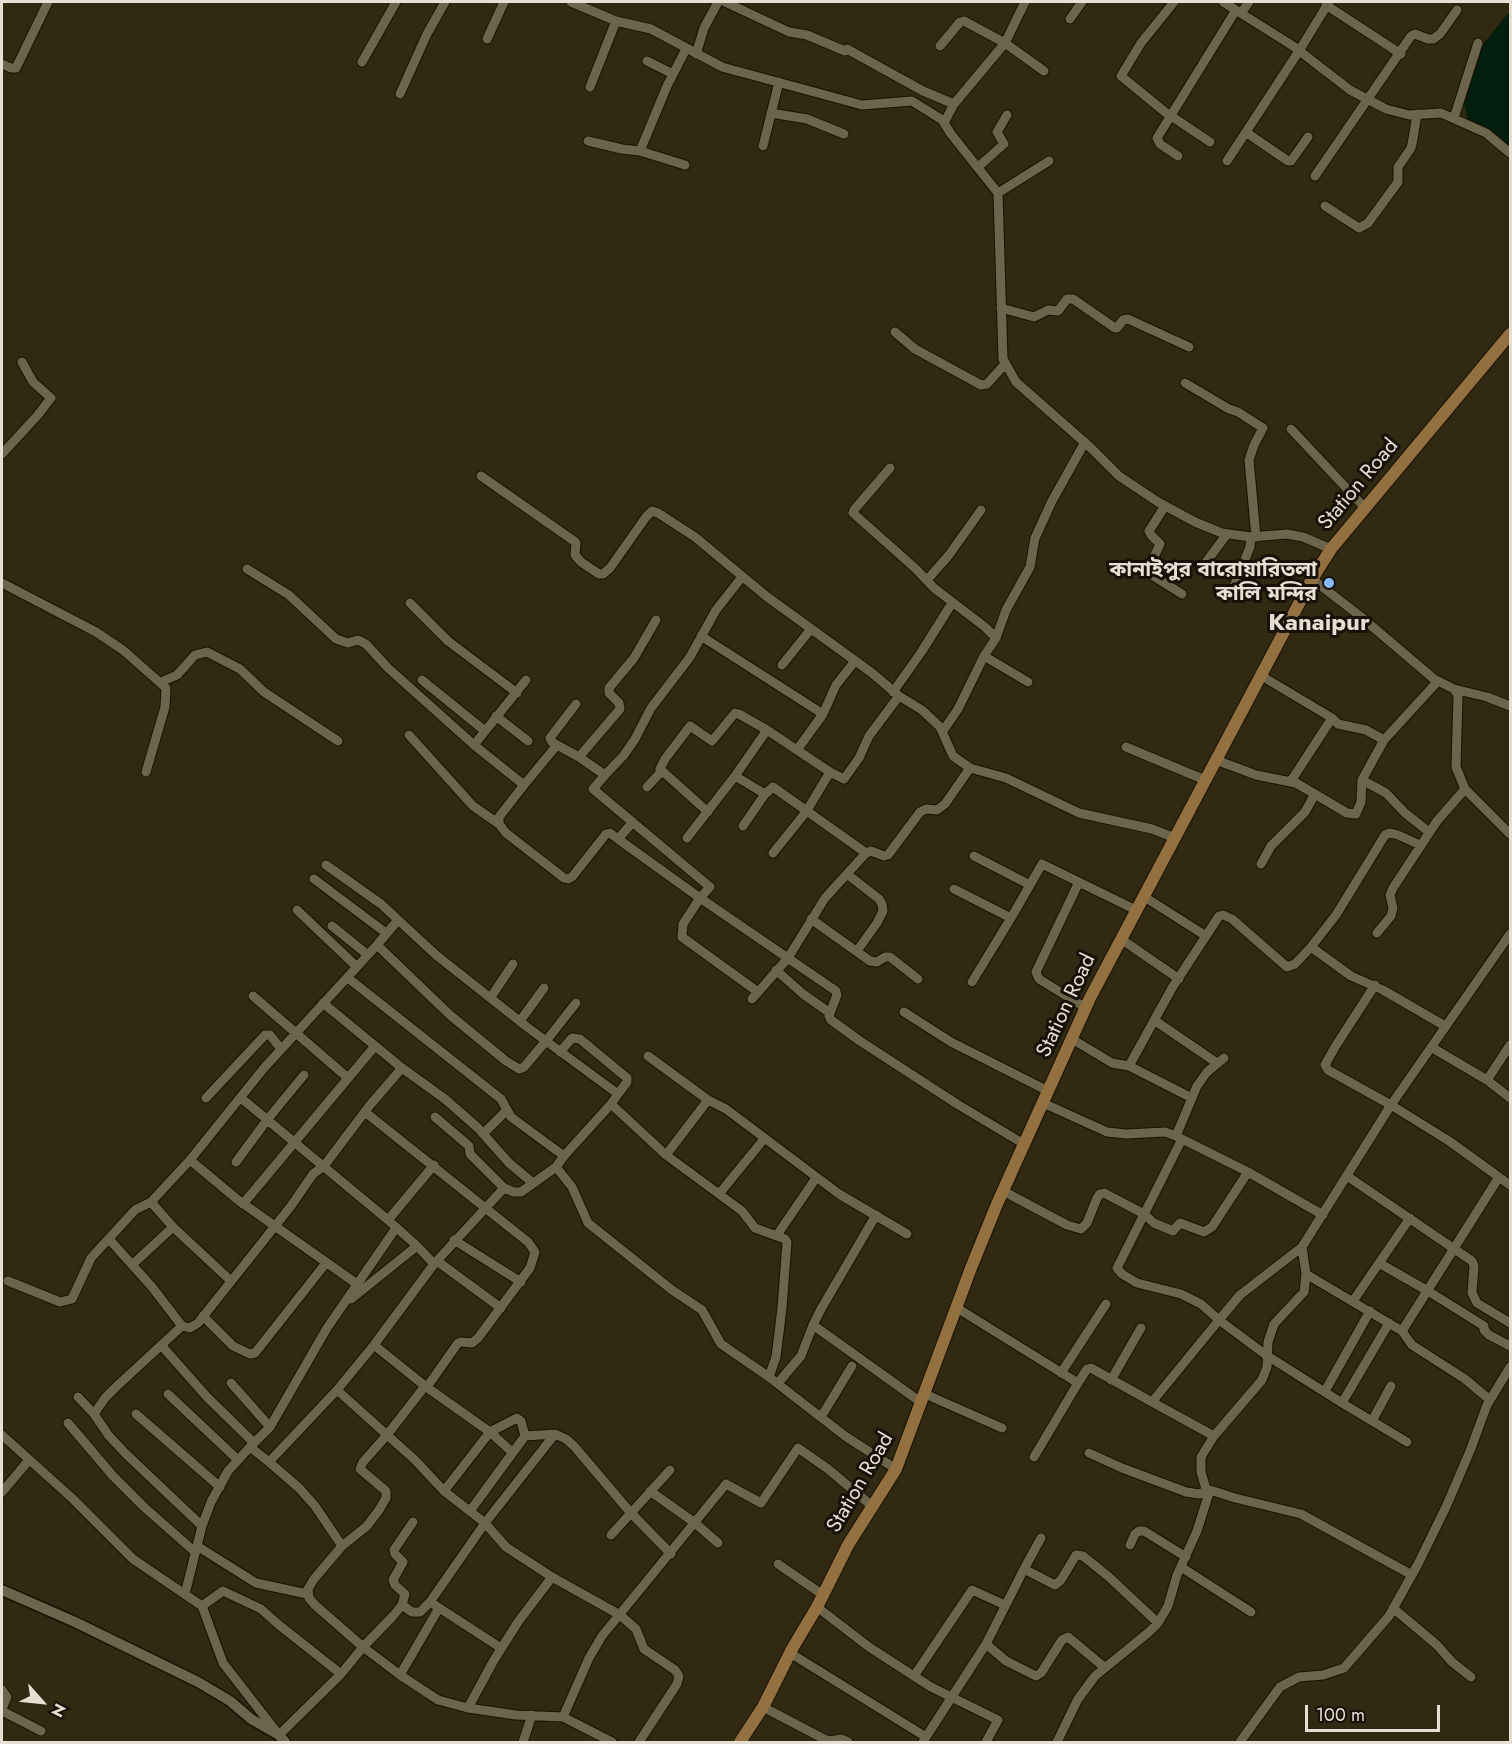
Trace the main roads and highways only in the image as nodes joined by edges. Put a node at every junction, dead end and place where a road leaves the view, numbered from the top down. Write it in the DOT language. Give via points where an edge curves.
graph roads {
  1 [pos="1510,334"];
  2 [pos="740,1743"];
  1 -- 2 [label="main road, Station Road" via="1331,549 1312,579 1086,1008 1003,1191 896,1469 848,1545 764,1707"];
}
